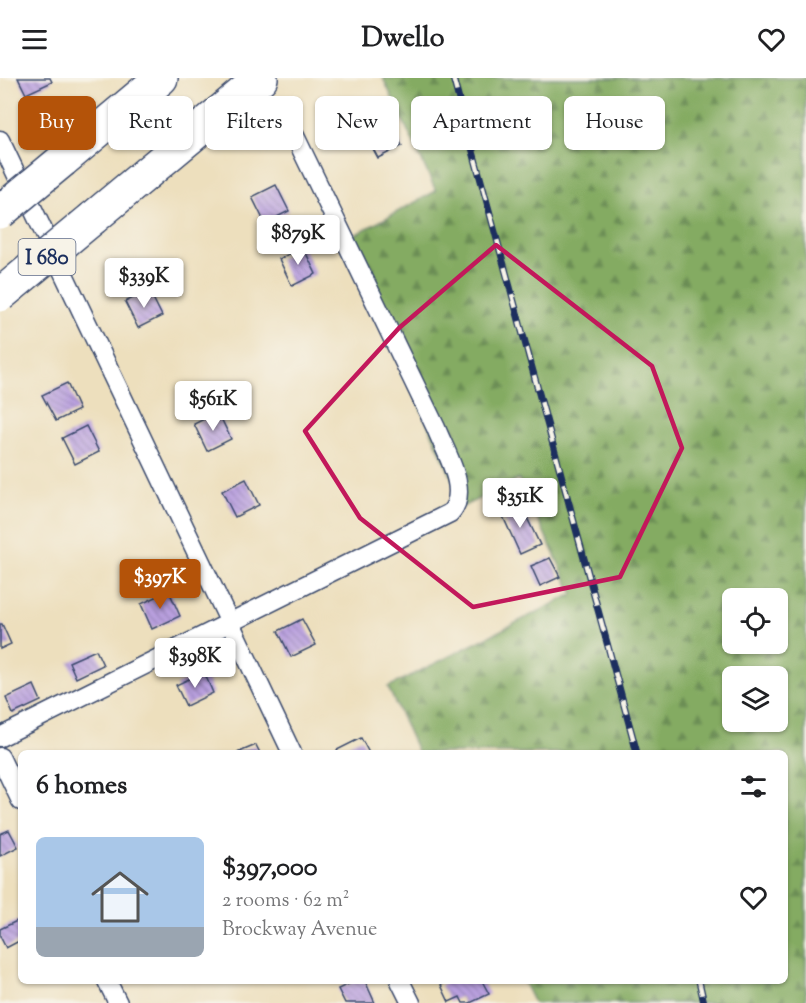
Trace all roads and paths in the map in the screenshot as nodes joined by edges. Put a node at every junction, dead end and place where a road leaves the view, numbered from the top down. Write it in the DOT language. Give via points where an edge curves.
graph roads {
  1 [pos="161,78"];
  2 [pos="261,78"];
  3 [pos="0,140"];
  4 [pos="302,150"];
  5 [pos="0,212"];
  6 [pos="0,295"];
  7 [pos="230,622"];
  8 [pos="0,736"];
  9 [pos="291,750"];
  10 [pos="0,757"];
  11 [pos="18,795"];
  12 [pos="108,984"];
  13 [pos="402,984"];
  14 [pos="118,1003"];
  15 [pos="411,1003"];
  1 -- 5 [label="highway, I 680, bridge"];
  2 -- 6 [label="highway, I 680, bridge"];
  3 -- 7 [label="street"];
  4 -- 7 [label="street" via="436,428 455,474 458,501 450,513"];
  7 -- 8 [label="street"];
  7 -- 9 [label="street"];
  10 -- 11 [label="street"];
  12 -- 14 [label="street"];
  13 -- 15 [label="street"];
}
